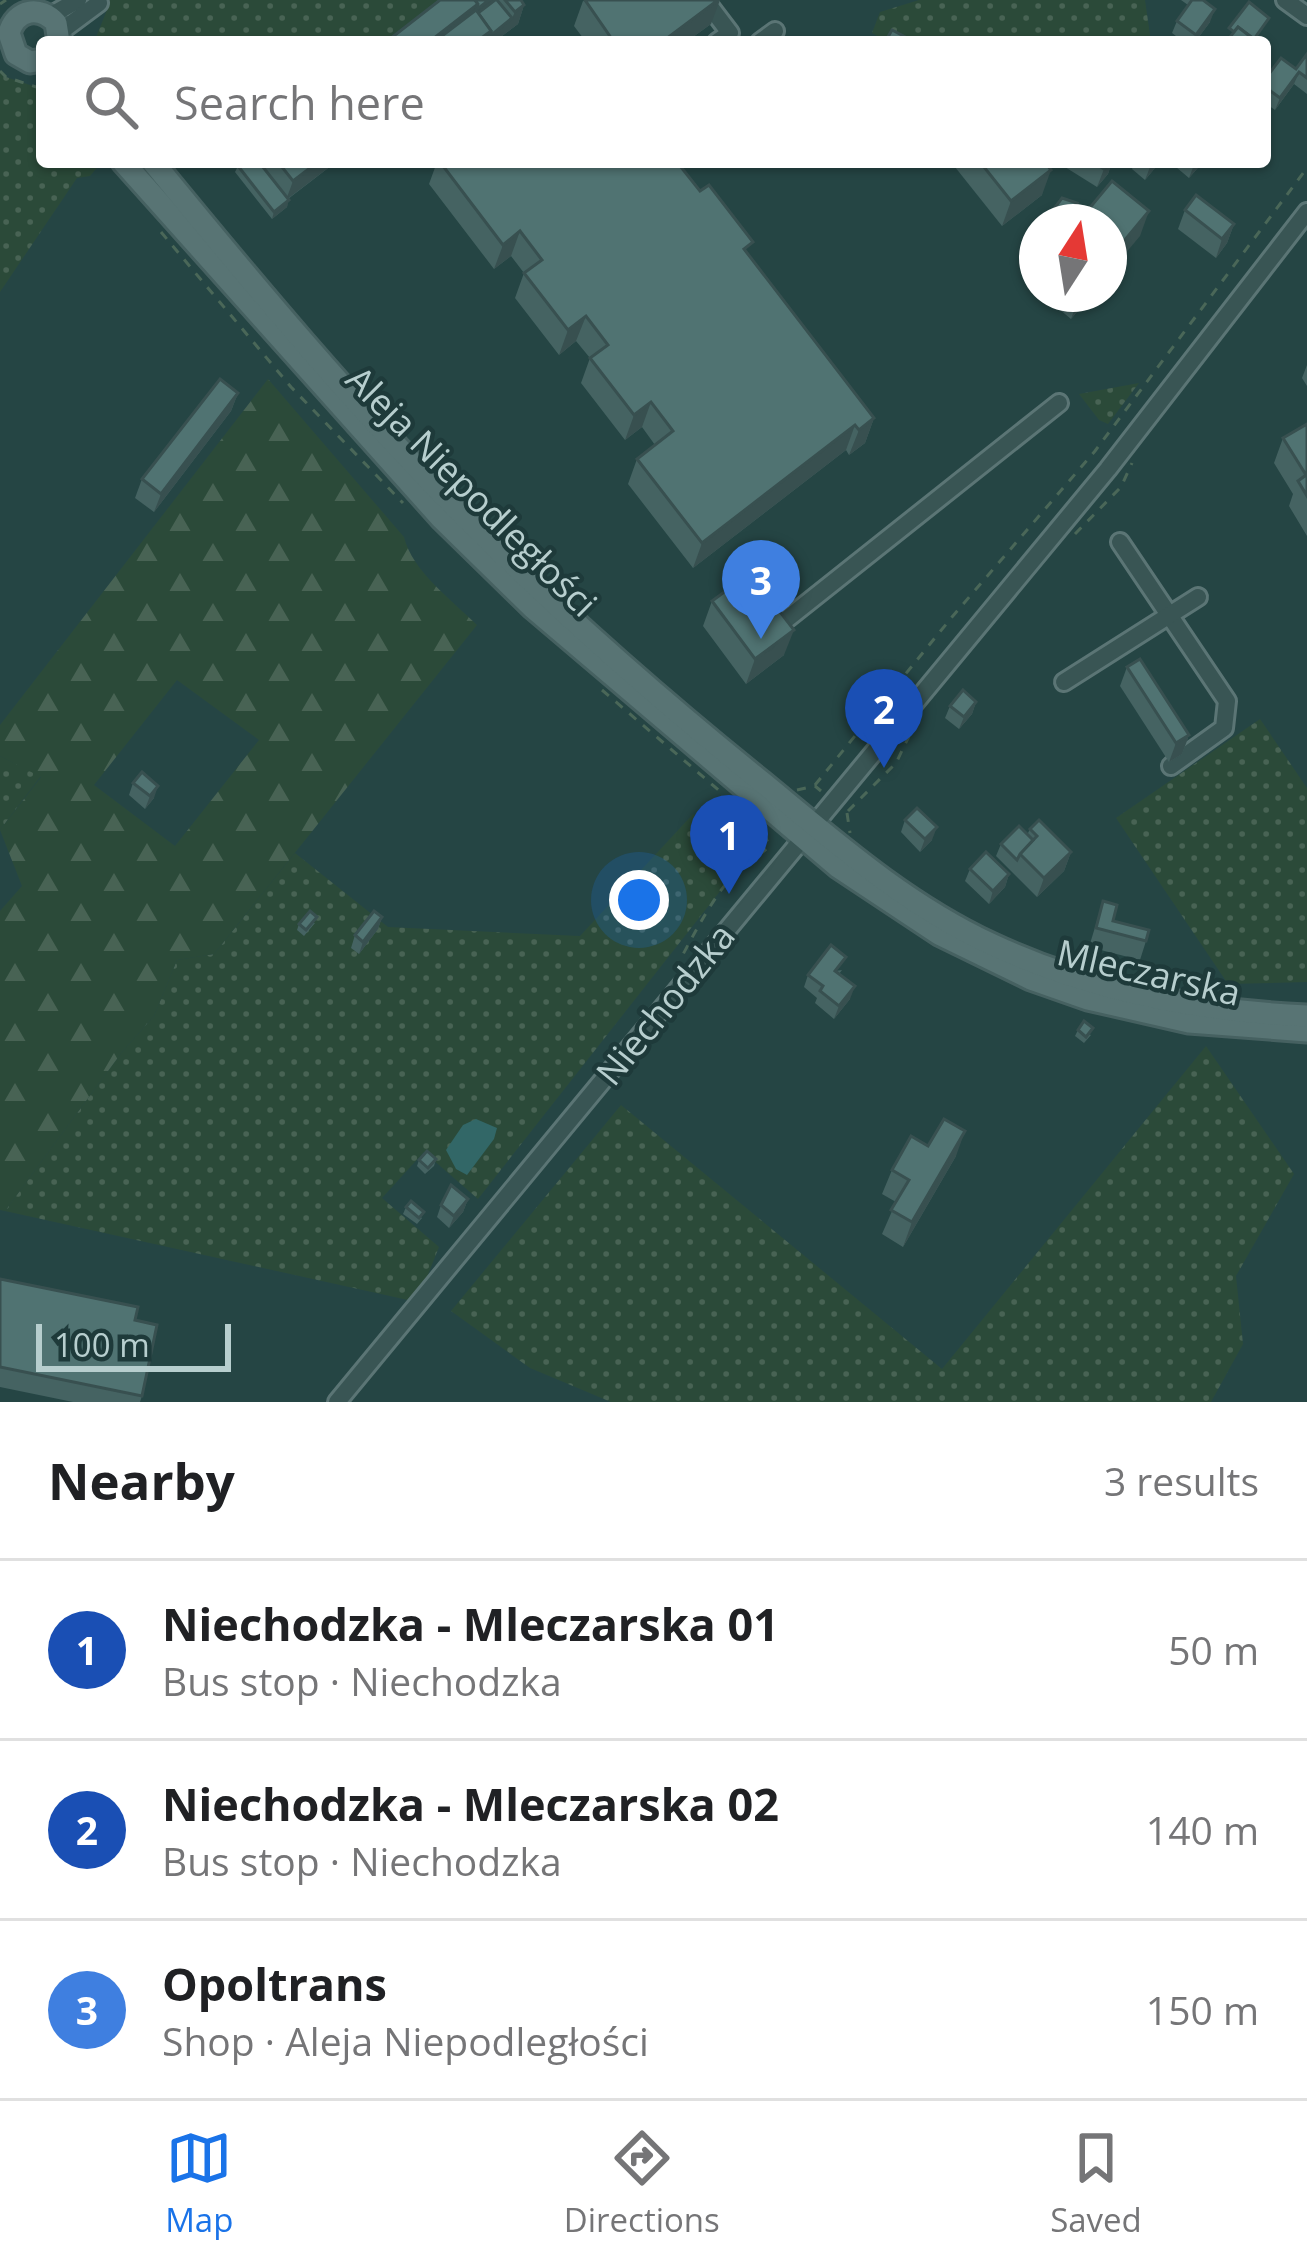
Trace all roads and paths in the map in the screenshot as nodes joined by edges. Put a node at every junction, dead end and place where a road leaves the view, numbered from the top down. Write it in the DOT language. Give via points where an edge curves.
graph roads {
  1 [pos="78,0"];
  2 [pos="705,0"];
  3 [pos="1285,0"];
  4 [pos="99,2"];
  5 [pos="1307,16"];
  6 [pos="19,30"];
  7 [pos="726,36"];
  8 [pos="36,55"];
  9 [pos="36,87"];
  10 [pos="128,168"];
  11 [pos="158,168"];
  12 [pos="1307,168"];
  13 [pos="1307,212"];
  14 [pos="156,226"];
  15 [pos="1059,403"];
  16 [pos="1114,428"];
  17 [pos="1117,440"];
  18 [pos="413,513"];
  19 [pos="1120,542"];
  20 [pos="1198,597"];
  21 [pos="1169,615"];
  22 [pos="787,620"];
  23 [pos="1064,682"];
  24 [pos="596,686"];
  25 [pos="1171,766"];
  26 [pos="814,786"];
  27 [pos="725,795"];
  28 [pos="780,797"];
  29 [pos="832,800"];
  30 [pos="754,818"];
  31 [pos="807,831"];
  32 [pos="851,841"];
  33 [pos="670,976"];
  34 [pos="1307,1016"];
  35 [pos="1307,1031"];
  36 [pos="337,1402"];
  1 -- 6 [label="street"];
  2 -- 7 [label="street"];
  3 -- 5 [label="street"];
  4 -- 6 [label="street"];
  6 -- 8 [label="main road"];
  6 -- 9 [label="path" via="6,77"];
  10 -- 31 [label="main road, Aleja Niepodległości" via="442,519 533,608"];
  11 -- 28 [label="main road, Aleja Niepodległości" via="464,515"];
  12 -- 16 [label="path"];
  13 -- 29 [label="street, Niechodzka" via="1108,469"];
  14 -- 18 [label="path" via="291,387"];
  15 -- 22 [label="street"];
  16 -- 17 [label="path"];
  16 -- 26 [label="path"];
  19 -- 21 [label="street"];
  20 -- 21 [label="street"];
  21 -- 23 [label="street"];
  21 -- 25 [label="street" via="1227,701 1228,716 1224,728"];
  24 -- 27 [label="path"];
  26 -- 28 [label="path"];
  26 -- 29 [label="path"];
  28 -- 31 [label="main road, Aleja Niepodległości"];
  29 -- 31 [label="street, Niechodzka"];
  29 -- 32 [label="path" via="847,812"];
  30 -- 33 [label="path" via="769,846 728,884"];
  31 -- 34 [label="main road, Mleczarska" via="912,900 1036,963 1147,998"];
  31 -- 35 [label="main road, Mleczarska" via="905,913 1031,979 1189,1022"];
  31 -- 36 [label="street, Niechodzka"];
}
